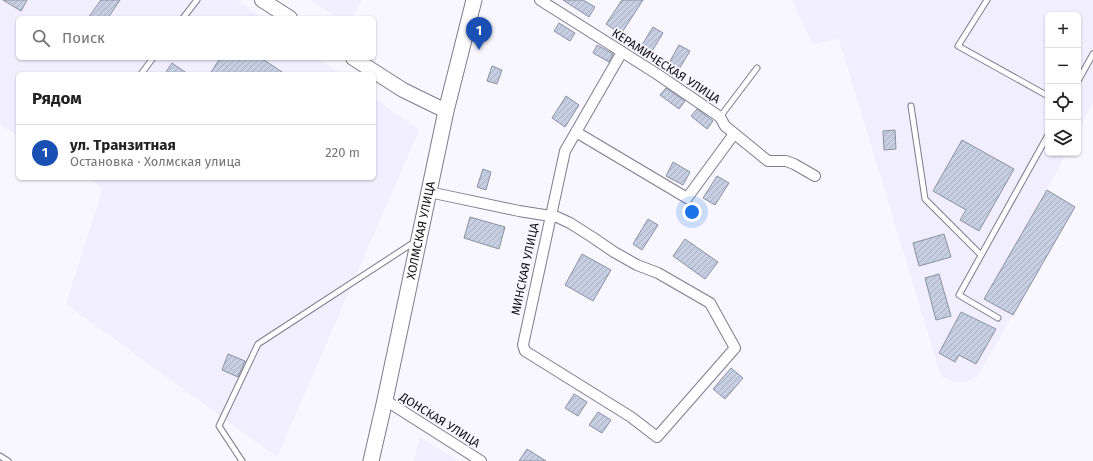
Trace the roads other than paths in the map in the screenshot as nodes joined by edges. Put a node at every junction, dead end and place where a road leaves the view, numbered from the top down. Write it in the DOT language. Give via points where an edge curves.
graph roads {
  1 [pos="197,0"];
  2 [pos="262,0"];
  3 [pos="474,0"];
  4 [pos="540,0"];
  5 [pos="987,0"];
  6 [pos="185,16"];
  7 [pos="287,16"];
  8 [pos="622,52"];
  9 [pos="1093,54"];
  10 [pos="152,60"];
  11 [pos="356,60"];
  12 [pos="757,68"];
  13 [pos="142,72"];
  14 [pos="375,72"];
  15 [pos="376,73"];
  16 [pos="1081,76"];
  17 [pos="1045,94"];
  18 [pos="911,106"];
  19 [pos="446,111"];
  20 [pos="720,117"];
  21 [pos="576,132"];
  22 [pos="734,134"];
  23 [pos="1045,140"];
  24 [pos="815,176"];
  25 [pos="429,192"];
  26 [pos="550,216"];
  27 [pos="419,239"];
  28 [pos="982,255"];
  29 [pos="998,318"];
  30 [pos="386,400"];
  31 [pos="0,456"];
  32 [pos="8,461"];
  33 [pos="242,461"];
  34 [pos="371,461"];
  35 [pos="481,461"];
  1 -- 6 [label="lane"];
  2 -- 7 [label="main road"];
  3 -- 19 [label="main road, ХОЛМСКАЯ УЛИЦА"];
  4 -- 8 [label="street, КЕРАМИЧЕСКАЯ УЛИЦА"];
  5 -- 17 [label="lane" via="958,46"];
  8 -- 20 [label="street, КЕРАМИЧЕСКАЯ УЛИЦА"];
  8 -- 21 [label="street, МИНСКАЯ УЛИЦА"];
  9 -- 16 [label="lane"];
  10 -- 13 [label="lane"];
  11 -- 14 [label="main road"];
  12 -- 20 [label="lane"];
  15 -- 19 [label="main road" via="403,90"];
  18 -- 28 [label="lane" via="925,199"];
  19 -- 25 [label="main road, ХОЛМСКАЯ УЛИЦА"];
  20 -- 22 [label="street, КЕРАМИЧЕСКАЯ УЛИЦА"];
  21 -- 22 [label="street" via="687,198"];
  21 -- 26 [label="street, МИНСКАЯ УЛИЦА" via="564,151"];
  22 -- 24 [label="street, КЕРАМИЧЕСКАЯ УЛИЦА" via="768,161 786,161"];
  23 -- 28 [label="lane"];
  25 -- 26 [label="street"];
  25 -- 27 [label="main road, ХОЛМСКАЯ УЛИЦА"];
  26 -- 26 [label="street, МИНСКАЯ УЛИЦА" via="523,345 525,351 631,417 657,437 736,348 710,303 658,273 614,252 570,223"];
  27 -- 30 [label="main road, ХОЛМСКАЯ УЛИЦА"];
  27 -- 33 [label="lane" via="258,344 219,426"];
  28 -- 29 [label="lane" via="959,295"];
  30 -- 34 [label="main road, ХОЛМСКАЯ УЛИЦА"];
  30 -- 35 [label="street, ДОНСКАЯ УЛИЦА"];
  31 -- 32 [label="lane"];
}
